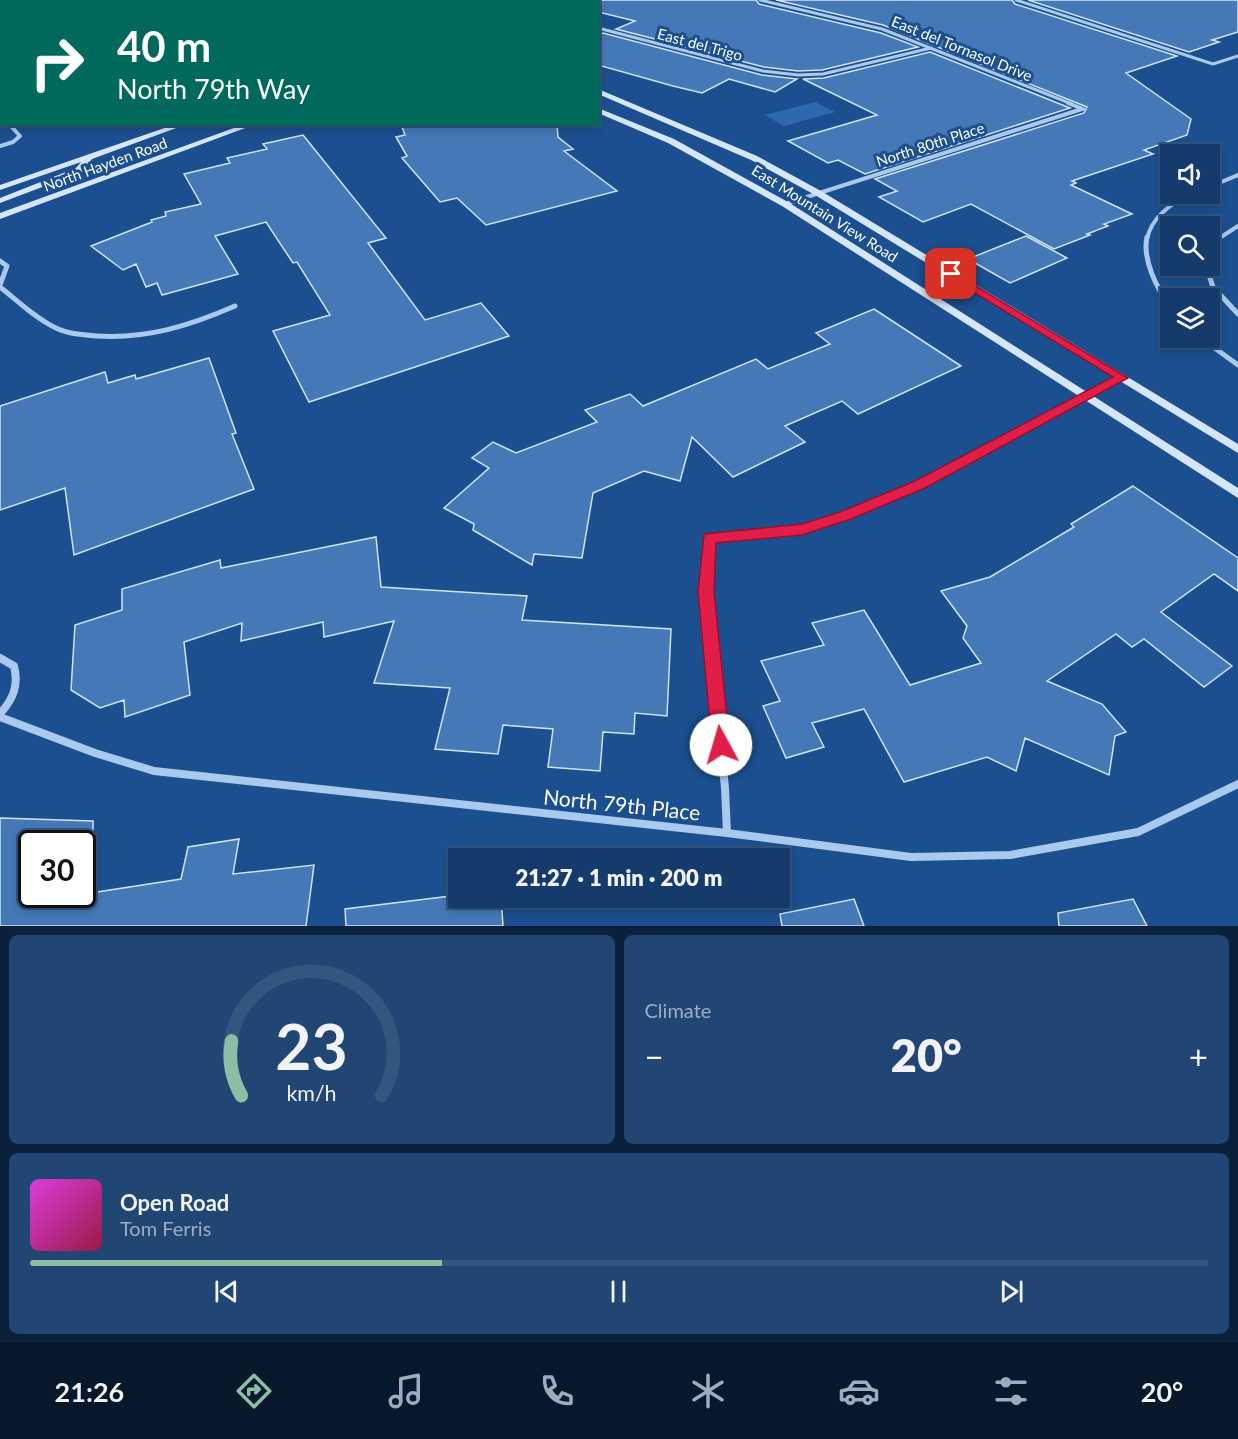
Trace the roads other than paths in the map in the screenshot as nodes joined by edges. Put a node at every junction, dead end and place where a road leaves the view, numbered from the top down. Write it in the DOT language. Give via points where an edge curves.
graph roads {
  1 [pos="760,0"];
  2 [pos="1016,0"];
  3 [pos="600,29"];
  4 [pos="931,48"];
  5 [pos="1238,56"];
  6 [pos="600,92"];
  7 [pos="1083,109"];
  8 [pos="600,111"];
  9 [pos="11,126"];
  10 [pos="178,126"];
  11 [pos="248,126"];
  12 [pos="0,146"];
  13 [pos="89,157"];
  14 [pos="1238,169"];
  15 [pos="1237,176"];
  16 [pos="1220,183"];
  17 [pos="0,188"];
  18 [pos="818,193"];
  19 [pos="0,201"];
  20 [pos="785,204"];
  21 [pos="1171,204"];
  22 [pos="0,216"];
  23 [pos="1238,226"];
  24 [pos="1220,237"];
  25 [pos="0,261"];
  26 [pos="1209,276"];
  27 [pos="0,286"];
  28 [pos="1160,289"];
  29 [pos="235,306"];
  30 [pos="1238,314"];
  31 [pos="1215,348"];
  32 [pos="1238,365"];
  33 [pos="1122,378"];
  34 [pos="1086,397"];
  35 [pos="1238,449"];
  36 [pos="1238,494"];
  37 [pos="0,658"];
  38 [pos="0,715"];
  39 [pos="1238,784"];
  40 [pos="727,833"];
  1 -- 4 [label="street, East del Tornasol Drive" via="882,28"];
  2 -- 5 [label="street" via="1213,64"];
  3 -- 4 [label="street, East del Trigo" via="763,71 798,75 823,74"];
  4 -- 7 [label="street, East del Tornasol Drive"];
  6 -- 18 [label="main road, East Mountain View Road" via="754,158"];
  7 -- 18 [label="street, North 80th Place"];
  8 -- 20 [label="main road, East Mountain View Road" via="671,141"];
  9 -- 12 [label="street" via="20,136"];
  10 -- 13 [label="main road, North Hayden Road"];
  11 -- 22 [label="main road, North Hayden Road"];
  13 -- 17 [label="main road, North Hayden Road"];
  13 -- 19 [label="main road" via="79,170"];
  14 -- 15 [label="street"];
  15 -- 16 [label="street"];
  18 -- 20 [label="street, North 80th Place"];
  18 -- 33 [label="main road, East Mountain View Road"];
  20 -- 34 [label="main road, East Mountain View Road"];
  21 -- 28 [label="street" via="1158,214 1147,237 1146,250"];
  23 -- 24 [label="street"];
  25 -- 27 [label="street" via="7,266"];
  26 -- 30 [label="street" via="1218,295"];
  27 -- 29 [label="street" via="57,328 127,338 180,330"];
  31 -- 32 [label="street"];
  33 -- 34 [label="street"];
  33 -- 35 [label="main road, East Mountain View Road"];
  34 -- 36 [label="main road, East Mountain View Road"];
  34 -- 40 [label="street" via="920,484 846,516 802,529 709,538 706,592"];
  37 -- 38 [label="street, North 79th Place" via="14,666 19,678 16,691"];
  38 -- 40 [label="street, North 79th Place" via="95,753 154,771"];
  39 -- 40 [label="street, North 79th Place" via="1138,832 1010,855 911,857"];
}
